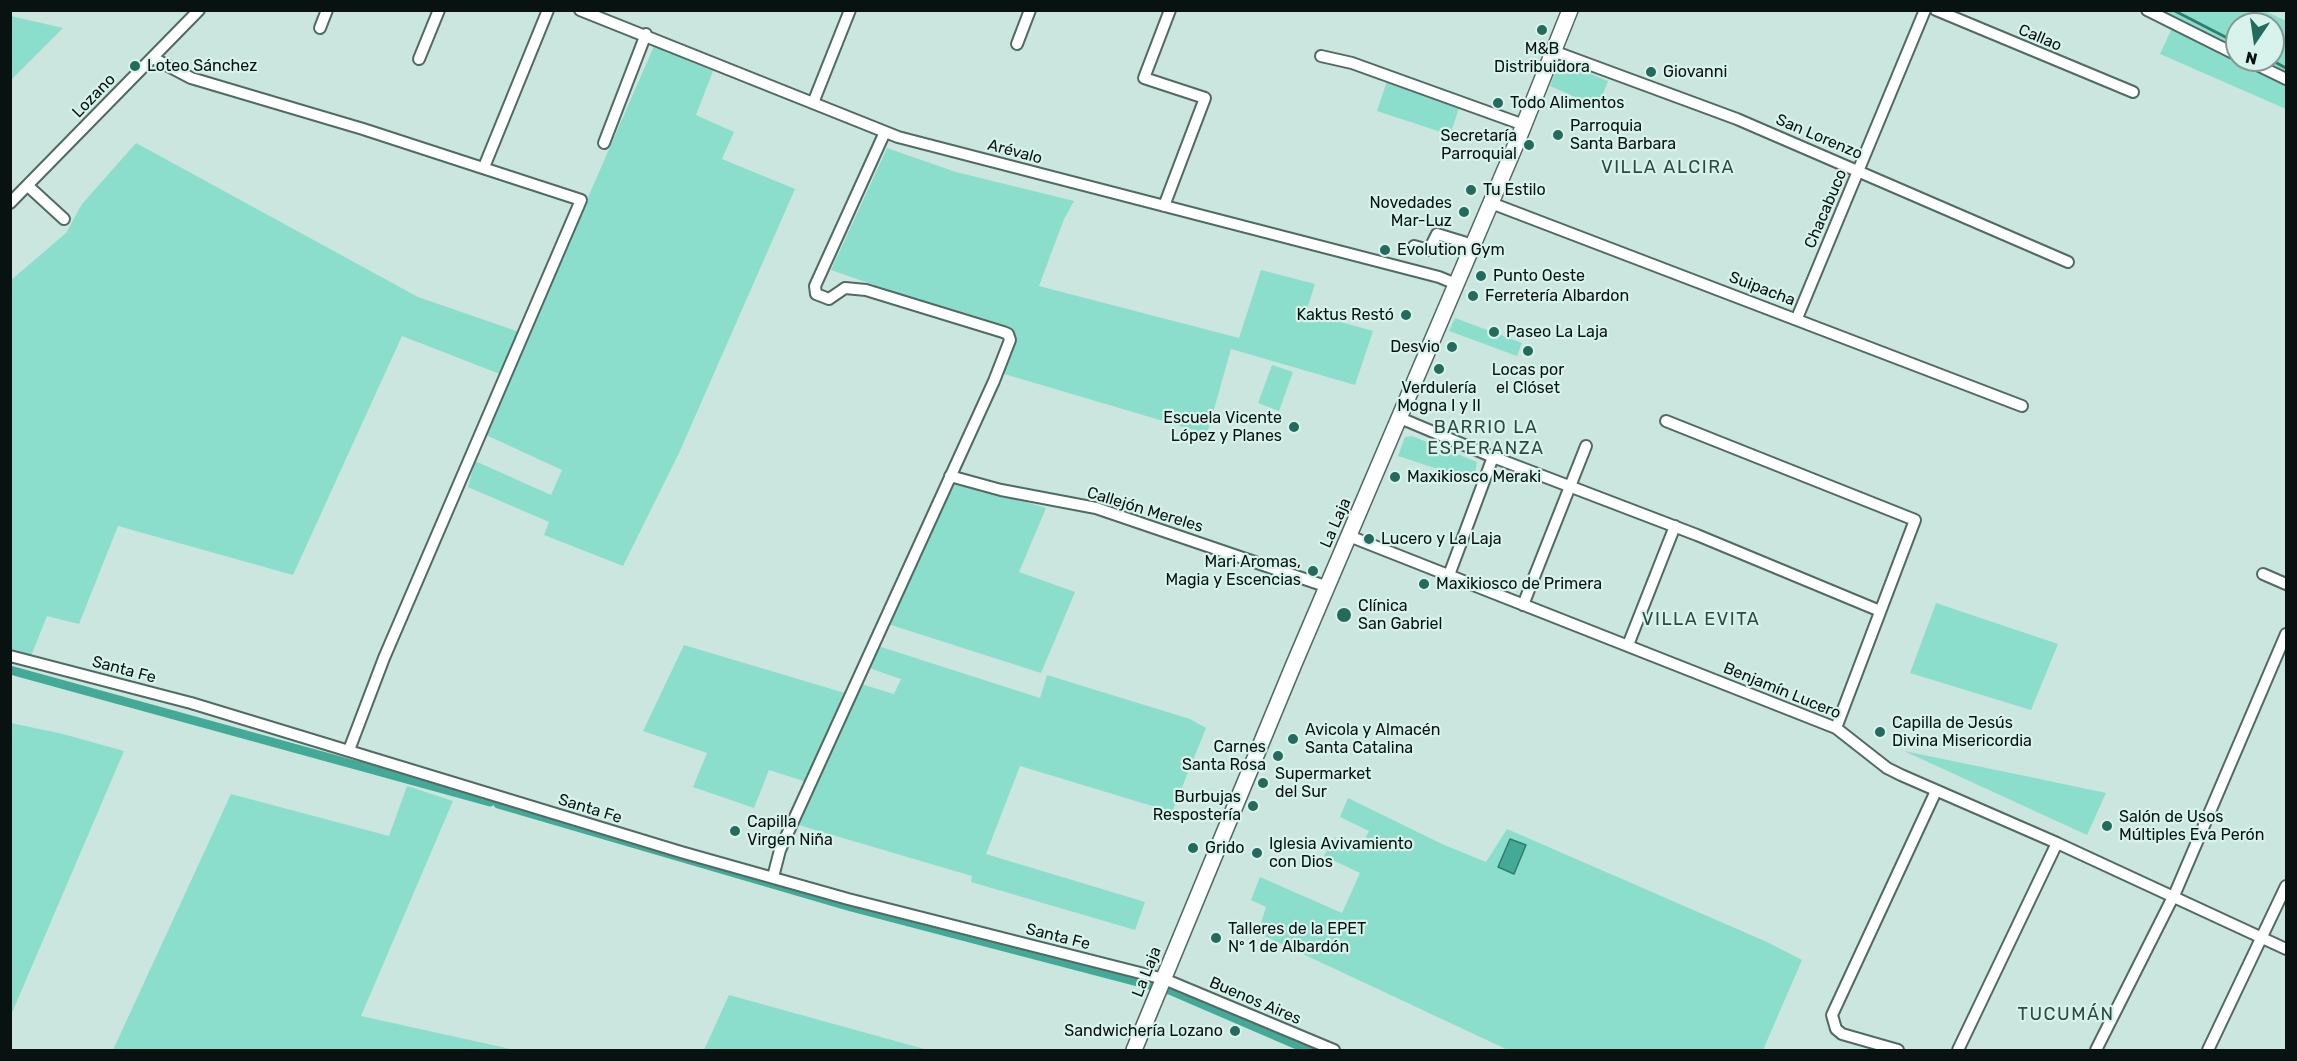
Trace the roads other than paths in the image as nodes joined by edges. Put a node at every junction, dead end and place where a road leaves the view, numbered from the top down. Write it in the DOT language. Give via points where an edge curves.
graph roads {
  1 [pos="199,10"];
  2 [pos="327,10"];
  3 [pos="439,10"];
  4 [pos="548,10"];
  5 [pos="580,10"];
  6 [pos="850,10"];
  7 [pos="1030,10"];
  8 [pos="1170,10"];
  9 [pos="1570,10"];
  10 [pos="1924,10"];
  11 [pos="1936,10"];
  12 [pos="2147,10"];
  13 [pos="612,16"];
  14 [pos="320,28"];
  15 [pos="646,34"];
  16 [pos="1017,44"];
  17 [pos="2225,49"];
  18 [pos="1553,51"];
  19 [pos="1321,56"];
  20 [pos="153,58"];
  21 [pos="419,59"];
  22 [pos="2270,72"];
  23 [pos="2286,80"];
  24 [pos="2133,92"];
  25 [pos="813,103"];
  26 [pos="1524,125"];
  27 [pos="885,132"];
  28 [pos="604,143"];
  29 [pos="484,168"];
  30 [pos="1858,170"];
  31 [pos="28,186"];
  32 [pos="10,203"];
  33 [pos="1491,203"];
  34 [pos="1164,206"];
  35 [pos="64,219"];
  36 [pos="1473,245"];
  37 [pos="1414,246"];
  38 [pos="2068,262"];
  39 [pos="1456,284"];
  40 [pos="1797,318"];
  41 [pos="2022,406"];
  42 [pos="1400,418"];
  43 [pos="1666,421"];
  44 [pos="1586,446"];
  45 [pos="1493,458"];
  46 [pos="950,476"];
  47 [pos="1570,486"];
  48 [pos="1674,526"];
  49 [pos="1349,536"];
  50 [pos="2263,574"];
  51 [pos="1449,575"];
  52 [pos="2286,584"];
  53 [pos="1328,586"];
  54 [pos="1523,604"];
  55 [pos="1880,611"];
  56 [pos="2286,634"];
  57 [pos="1628,645"];
  58 [pos="10,656"];
  59 [pos="1836,728"];
  60 [pos="349,750"];
  61 [pos="1935,790"];
  62 [pos="2057,843"];
  63 [pos="773,877"];
  64 [pos="2286,886"];
  65 [pos="2176,890"];
  66 [pos="2263,938"];
  67 [pos="2286,949"];
  68 [pos="1162,985"];
  69 [pos="1134,1050"];
  70 [pos="1334,1050"];
  71 [pos="1898,1050"];
  72 [pos="1958,1050"];
  73 [pos="2096,1050"];
  74 [pos="2208,1050"];
  1 -- 20 [label="street, Lozano"];
  2 -- 14 [label="street"];
  3 -- 21 [label="street"];
  4 -- 29 [label="street"];
  5 -- 13 [label="street, Arévalo"];
  6 -- 25 [label="street"];
  7 -- 16 [label="street"];
  8 -- 34 [label="street" via="1144,78 1205,98"];
  9 -- 18 [label="main road, La Laja"];
  10 -- 30 [label="street, Chacabuco"];
  11 -- 24 [label="street, Callao"];
  12 -- 17 [label="street"];
  13 -- 15 [label="street, Arévalo"];
  15 -- 25 [label="street, Arévalo"];
  15 -- 28 [label="street"];
  18 -- 26 [label="main road, La Laja"];
  18 -- 30 [label="street, San Lorenzo" via="1737,119"];
  19 -- 26 [label="street" via="1352,63"];
  20 -- 29 [label="street" via="191,78"];
  20 -- 31 [label="street, Lozano"];
  22 -- 23 [label="street"];
  25 -- 27 [label="street, Arévalo"];
  26 -- 33 [label="main road, La Laja"];
  27 -- 34 [label="street, Arévalo"];
  27 -- 46 [label="street" via="815,286 816,294 829,299 854,287 1008,334 1010,340 994,381"];
  29 -- 60 [label="street" via="581,200 384,658"];
  30 -- 38 [label="street, San Lorenzo"];
  30 -- 40 [label="street, Chacabuco"];
  31 -- 32 [label="street, Lozano"];
  31 -- 35 [label="street"];
  33 -- 36 [label="main road, La Laja"];
  33 -- 40 [label="street, Suipacha"];
  34 -- 39 [label="street, Arévalo"];
  36 -- 37 [label="street" via="1437,234 1429,250"];
  36 -- 39 [label="main road, La Laja"];
  39 -- 42 [label="main road, La Laja"];
  40 -- 41 [label="street, Suipacha"];
  42 -- 45 [label="street"];
  42 -- 49 [label="main road, La Laja"];
  43 -- 55 [label="street" via="1915,520"];
  44 -- 47 [label="street"];
  45 -- 47 [label="street"];
  45 -- 51 [label="street"];
  46 -- 53 [label="street, Callejón Mereles" via="1096,508"];
  46 -- 63 [label="street" via="780,850"];
  47 -- 48 [label="street"];
  47 -- 54 [label="street"];
  48 -- 55 [label="street"];
  48 -- 57 [label="street"];
  49 -- 51 [label="street, Benjamín Lucero"];
  49 -- 53 [label="main road, La Laja"];
  50 -- 52 [label="street"];
  51 -- 54 [label="street, Benjamín Lucero"];
  53 -- 68 [label="main road, La Laja"];
  54 -- 57 [label="street, Benjamín Lucero"];
  55 -- 59 [label="street"];
  56 -- 65 [label="street"];
  57 -- 59 [label="street, Benjamín Lucero"];
  58 -- 60 [label="street, Santa Fe"];
  59 -- 61 [label="street, Benjamín Lucero" via="1887,768"];
  60 -- 63 [label="street, Santa Fe"];
  61 -- 62 [label="street, Benjamín Lucero"];
  61 -- 71 [label="street" via="1832,1015 1842,1034"];
  62 -- 65 [label="street, Benjamín Lucero"];
  62 -- 72 [label="street"];
  63 -- 68 [label="street, Santa Fe"];
  64 -- 66 [label="street"];
  65 -- 66 [label="street, Benjamín Lucero"];
  65 -- 73 [label="street"];
  66 -- 67 [label="street, Benjamín Lucero"];
  66 -- 74 [label="street"];
  68 -- 69 [label="main road, La Laja"];
  68 -- 70 [label="street, Buenos Aires"];
}
